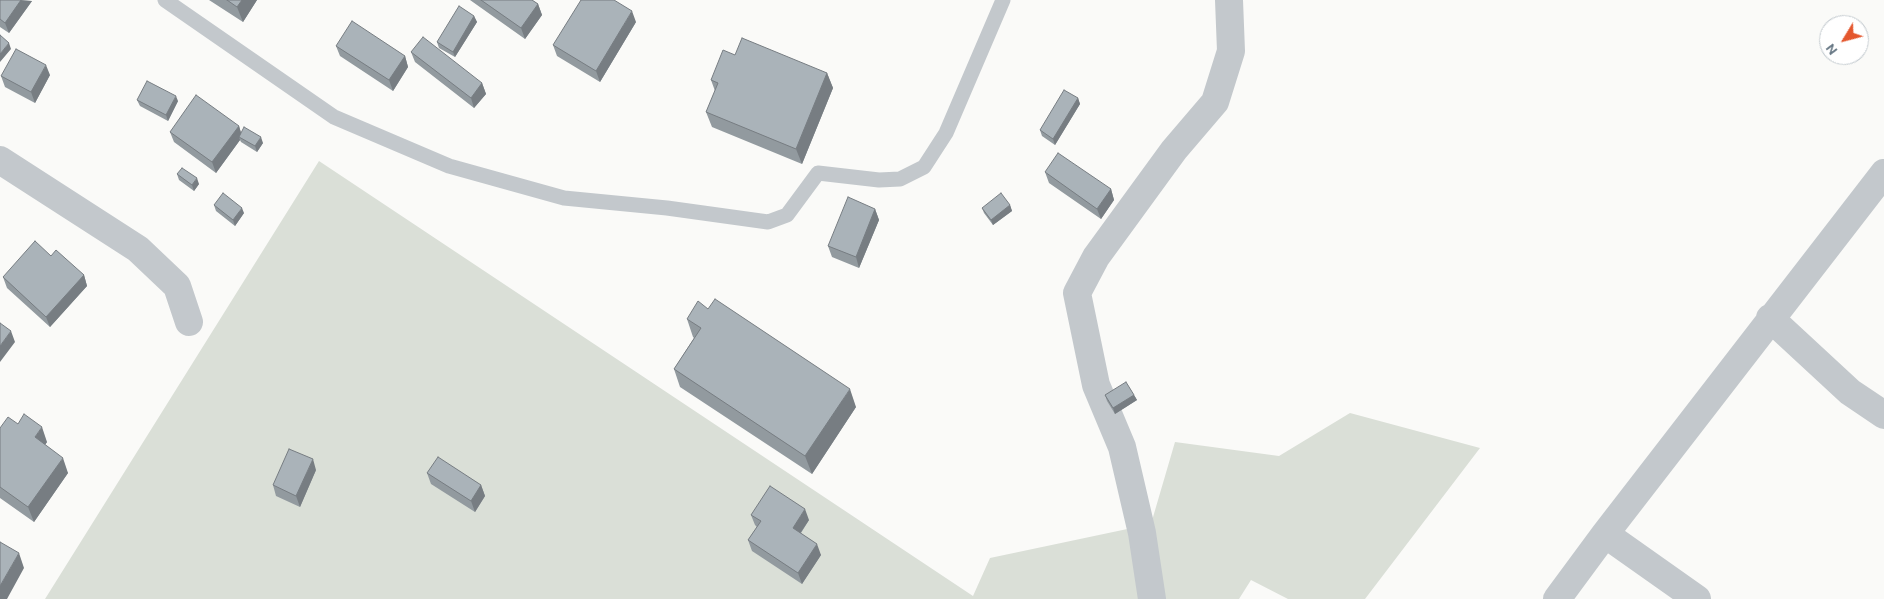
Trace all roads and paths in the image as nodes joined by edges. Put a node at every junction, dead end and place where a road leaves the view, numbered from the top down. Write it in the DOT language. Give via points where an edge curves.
graph roads {
  1 [pos="166,0"];
  2 [pos="1003,0"];
  3 [pos="1229,0"];
  4 [pos="0,160"];
  5 [pos="1884,173"];
  6 [pos="1770,318"];
  7 [pos="189,322"];
  8 [pos="1884,415"];
  9 [pos="1604,534"];
  10 [pos="1152,599"];
  11 [pos="1557,599"];
  12 [pos="1697,599"];
  1 -- 2 [label="lane" via="334,117 449,166 564,198 768,222 787,215 818,173 878,180 900,179 924,167 946,132"];
  3 -- 10 [label="street" via="1231,51 1215,102 1174,150 1096,257 1077,294 1096,386 1122,447 1142,533"];
  4 -- 7 [label="street" via="138,249 177,286"];
  5 -- 6 [label="street"];
  6 -- 8 [label="street" via="1850,392"];
  6 -- 9 [label="street"];
  9 -- 11 [label="street"];
  9 -- 12 [label="street"];
}
